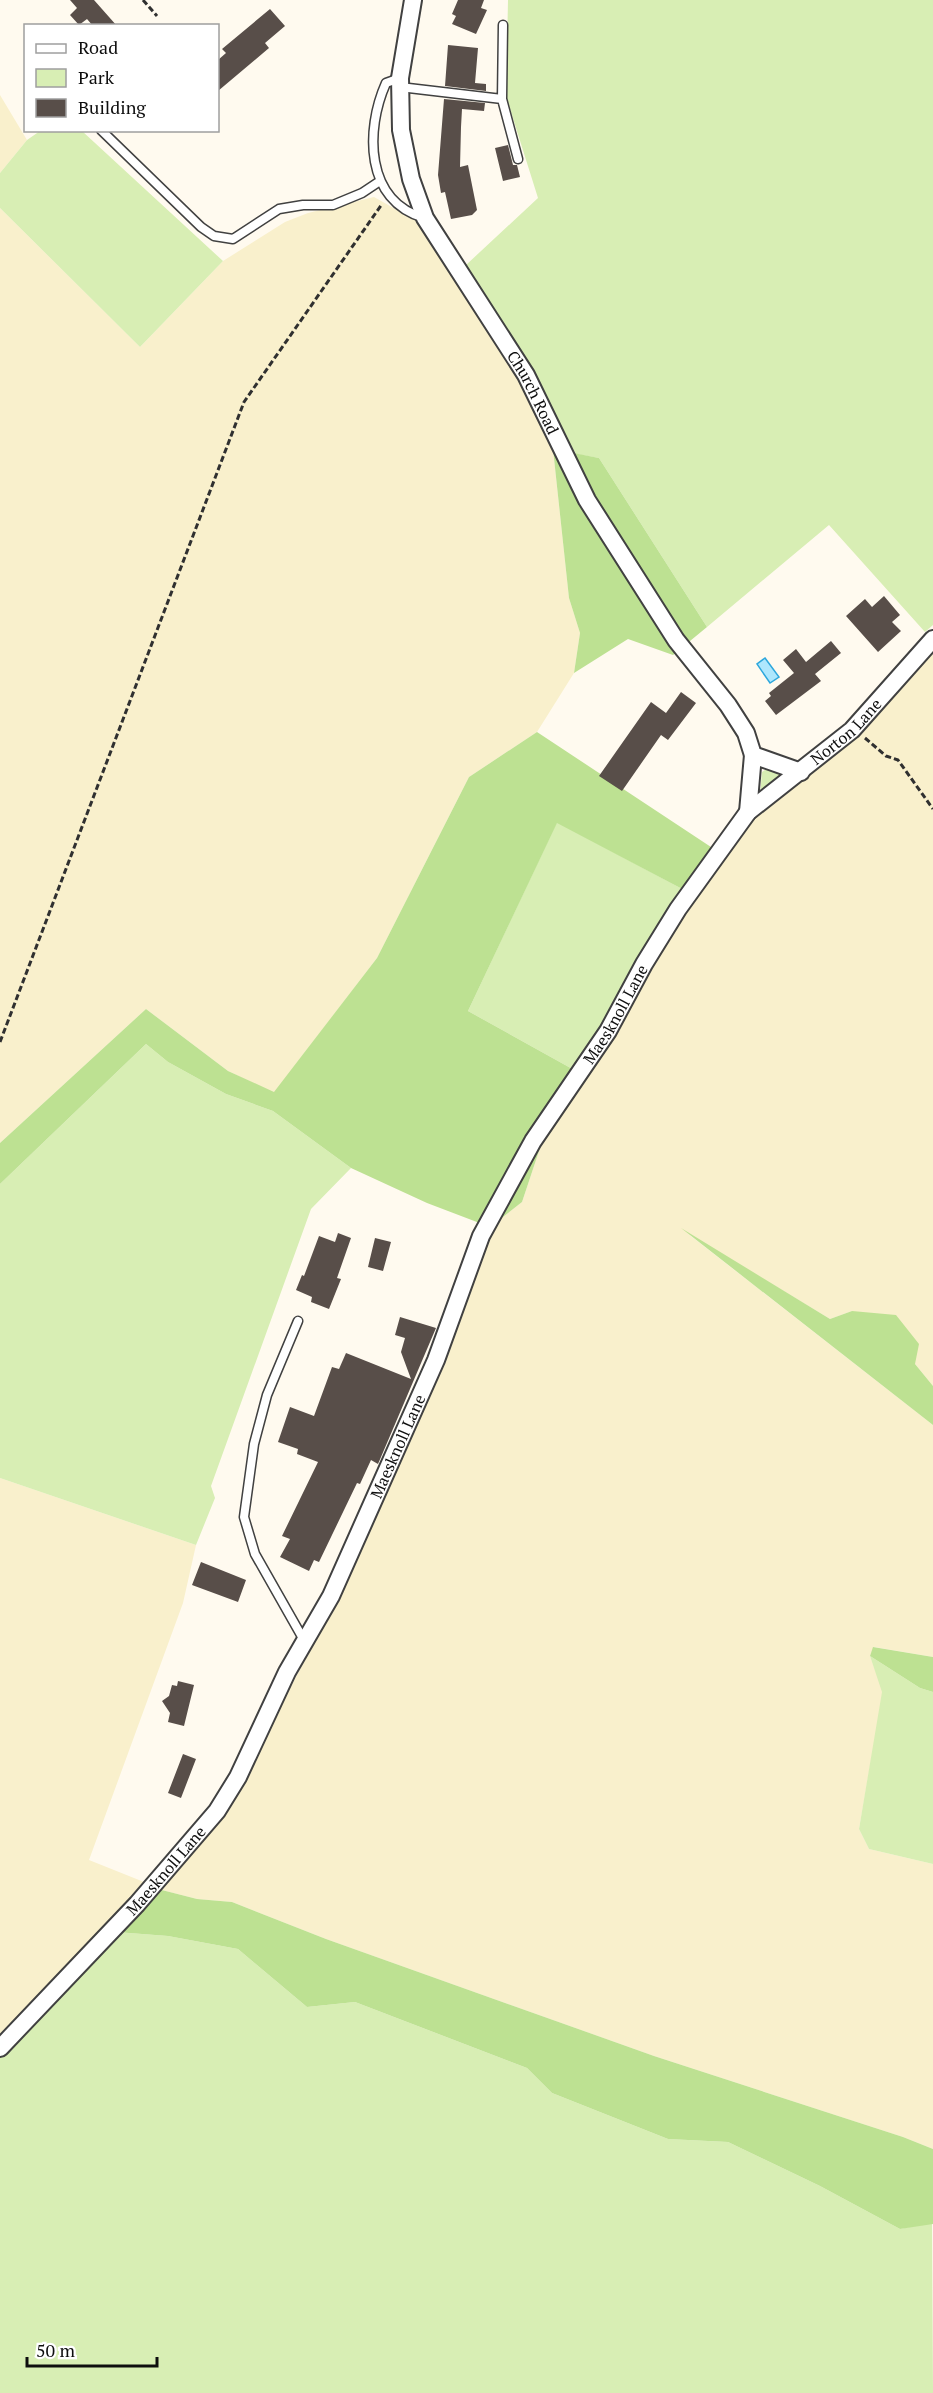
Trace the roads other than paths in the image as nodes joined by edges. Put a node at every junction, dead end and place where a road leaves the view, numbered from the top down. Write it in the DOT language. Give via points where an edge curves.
graph roads {
  1 [pos="413,0"];
  2 [pos="503,25"];
  3 [pos="400,83"];
  4 [pos="502,99"];
  5 [pos="103,132"];
  6 [pos="518,159"];
  7 [pos="380,181"];
  8 [pos="425,218"];
  9 [pos="933,639"];
  10 [pos="753,755"];
  11 [pos="801,772"];
  12 [pos="748,812"];
  13 [pos="298,1321"];
  14 [pos="305,1642"];
  15 [pos="0,2048"];
  1 -- 3 [label="street, Church Road"];
  2 -- 4 [label="lane"];
  3 -- 4 [label="lane"];
  3 -- 7 [label="lane" via="386,83 377,104 372,150"];
  3 -- 8 [label="street, Church Road" via="401,130 411,179"];
  4 -- 6 [label="lane"];
  5 -- 7 [label="lane" via="214,236 233,239 279,210 333,205"];
  7 -- 8 [label="lane" via="408,214"];
  8 -- 10 [label="street, Church Road" via="526,375 586,500 676,640 728,705 746,733"];
  9 -- 11 [label="street, Norton Lane" via="852,730"];
  10 -- 11 [label="street"];
  10 -- 12 [label="street, Church Road"];
  11 -- 12 [label="street, Norton Lane"];
  12 -- 14 [label="street, Maesknoll Lane" via="667,927 608,1031 533,1141 481,1236 436,1360 331,1596"];
  13 -- 14 [label="lane" via="254,1444 244,1517 255,1554"];
  14 -- 15 [label="street, Maesknoll Lane" via="238,1778 217,1810 114,1930"];
}
